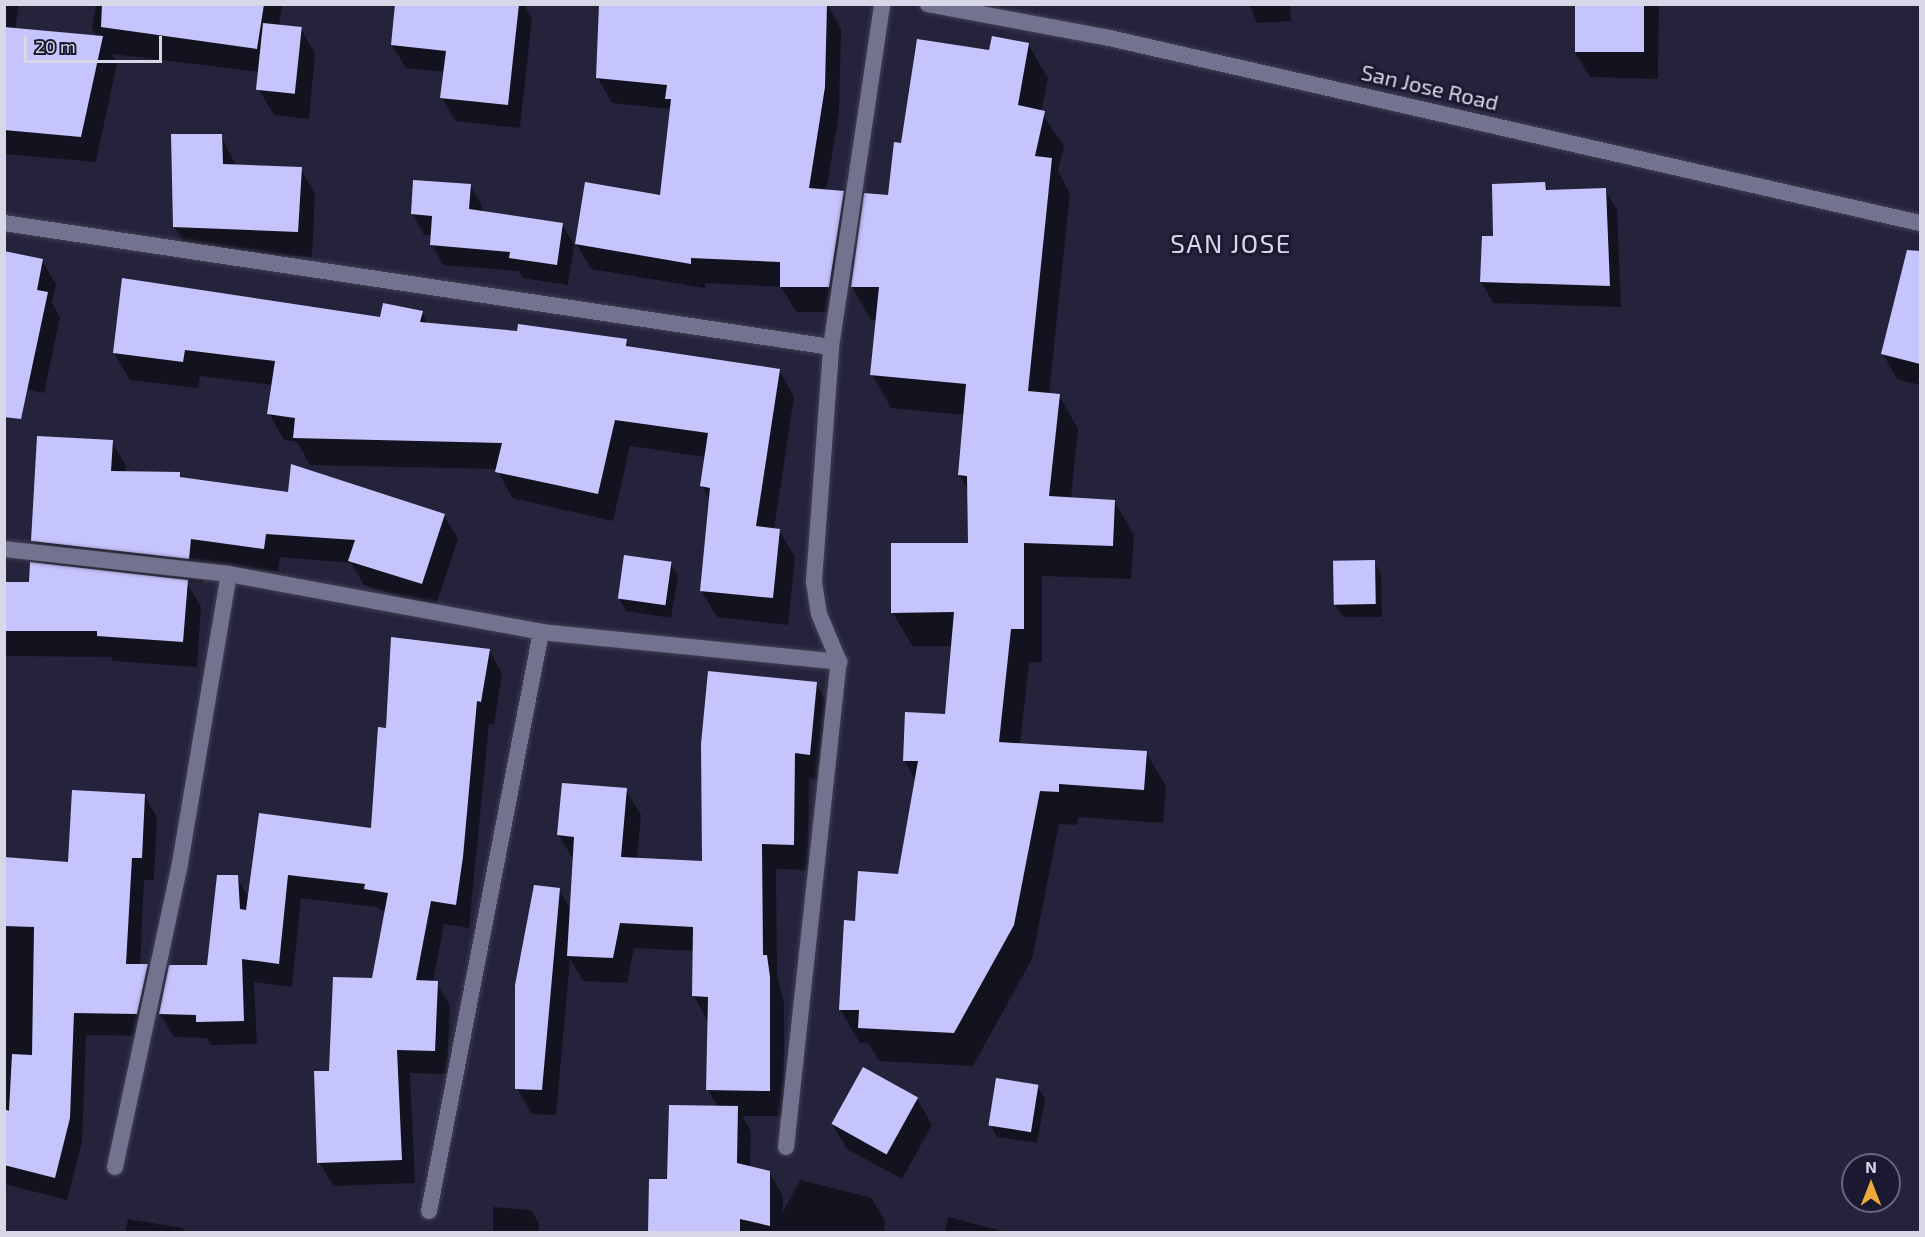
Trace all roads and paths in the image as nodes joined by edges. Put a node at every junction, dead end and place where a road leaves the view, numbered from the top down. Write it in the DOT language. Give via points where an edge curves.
graph roads {
  1 [pos="882,4"];
  2 [pos="928,4"];
  3 [pos="4,223"];
  4 [pos="1920,223"];
  5 [pos="831,347"];
  6 [pos="4,549"];
  7 [pos="229,574"];
  8 [pos="541,632"];
  9 [pos="839,662"];
  10 [pos="786,1147"];
  11 [pos="115,1167"];
  12 [pos="429,1211"];
  1 -- 5 [label="street"];
  2 -- 4 [label="street, San Jose Road" via="1105,37"];
  3 -- 5 [label="street"];
  5 -- 9 [label="street" via="814,581 819,614"];
  6 -- 7 [label="street"];
  7 -- 8 [label="street"];
  7 -- 11 [label="street" via="179,869"];
  8 -- 9 [label="street"];
  8 -- 12 [label="street"];
  9 -- 10 [label="street"];
}
